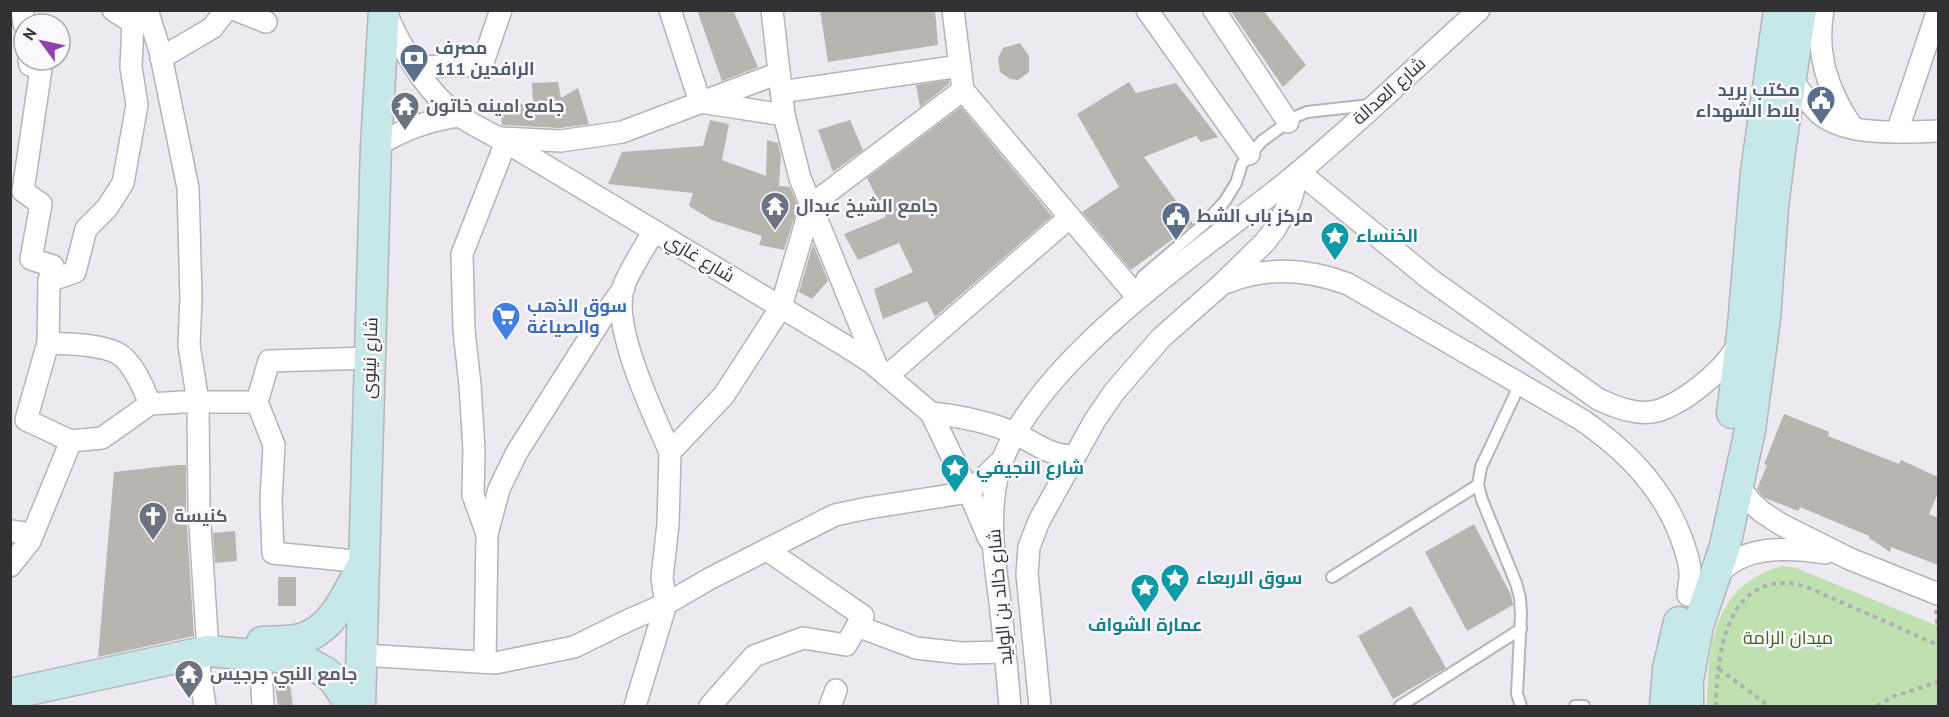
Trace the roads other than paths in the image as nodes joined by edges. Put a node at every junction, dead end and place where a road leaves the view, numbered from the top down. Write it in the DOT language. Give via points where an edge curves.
graph roads {
  1 [pos="113,10"];
  2 [pos="226,10"];
  3 [pos="236,10"];
  4 [pos="384,10"];
  5 [pos="501,10"];
  6 [pos="670,10"];
  7 [pos="772,10"];
  8 [pos="953,10"];
  9 [pos="1214,10"];
  10 [pos="1479,10"];
  11 [pos="1779,10"];
  12 [pos="1801,10"];
  13 [pos="1823,10"];
  14 [pos="1938,10"];
  15 [pos="1152,12"];
  16 [pos="143,17"];
  17 [pos="266,22"];
  18 [pos="161,58"];
  19 [pos="960,66"];
  20 [pos="415,67"];
  21 [pos="40,72"];
  22 [pos="1790,78"];
  23 [pos="780,83"];
  24 [pos="963,90"];
  25 [pos="700,102"];
  26 [pos="1374,105"];
  27 [pos="784,115"];
  28 [pos="459,116"];
  29 [pos="1287,122"];
  30 [pos="1853,128"];
  31 [pos="1938,131"];
  32 [pos="1897,132"];
  33 [pos="503,140"];
  34 [pos="375,146"];
  35 [pos="1249,154"];
  36 [pos="19,162"];
  37 [pos="1299,172"];
  38 [pos="811,205"];
  39 [pos="1070,217"];
  40 [pos="654,231"];
  41 [pos="49,281"];
  42 [pos="1222,284"];
  43 [pos="624,288"];
  44 [pos="1131,300"];
  45 [pos="781,307"];
  46 [pos="1743,326"];
  47 [pos="48,343"];
  48 [pos="370,358"];
  49 [pos="882,372"];
  50 [pos="1520,384"];
  51 [pos="198,402"];
  52 [pos="256,402"];
  53 [pos="150,404"];
  54 [pos="931,413"];
  55 [pos="1014,434"];
  56 [pos="71,441"];
  57 [pos="670,452"];
  58 [pos="1075,456"];
  59 [pos="1002,460"];
  60 [pos="1478,485"];
  61 [pos="1739,486"];
  62 [pos="969,492"];
  63 [pos="10,531"];
  64 [pos="32,534"];
  65 [pos="487,534"];
  66 [pos="767,550"];
  67 [pos="994,552"];
  68 [pos="1851,559"];
  69 [pos="364,562"];
  70 [pos="10,566"];
  71 [pos="1332,577"];
  72 [pos="1700,588"];
  73 [pos="1938,594"];
  74 [pos="666,604"];
  75 [pos="857,626"];
  76 [pos="1521,629"];
  77 [pos="202,652"];
  78 [pos="1005,652"];
  79 [pos="260,655"];
  80 [pos="362,655"];
  81 [pos="485,662"];
  82 [pos="10,694"];
  83 [pos="205,706"];
  84 [pos="262,706"];
  85 [pos="351,706"];
  86 [pos="360,706"];
  87 [pos="635,706"];
  88 [pos="710,706"];
  89 [pos="1010,706"];
  90 [pos="1040,706"];
  91 [pos="1400,706"];
  92 [pos="1521,706"];
  93 [pos="1575,706"];
  94 [pos="1584,706"];
  95 [pos="1665,706"];
  96 [pos="1688,706"];
  1 -- 16 [label="street"];
  2 -- 18 [label="street" via="212,28"];
  3 -- 17 [label="street"];
  4 -- 20 [label="street, شارع غازي"];
  4 -- 34 [label="main road, شارع نينوى"];
  5 -- 20 [label="street" via="482,64"];
  6 -- 25 [label="street"];
  7 -- 23 [label="street"];
  8 -- 19 [label="street"];
  9 -- 29 [label="street"];
  10 -- 26 [label="street, شارع العدالة"];
  11 -- 46 [label="main road" via="1755,172"];
  12 -- 22 [label="main road"];
  13 -- 30 [label="street" via="1823,63 1834,98"];
  14 -- 32 [label="street"];
  15 -- 35 [label="street"];
  16 -- 18 [label="street"];
  16 -- 41 [label="street" via="130,67 137,105 123,183 86,229 75,272"];
  18 -- 51 [label="street" via="188,188 189,345"];
  19 -- 23 [label="street"];
  19 -- 24 [label="street"];
  20 -- 28 [label="street, شارع غازي"];
  21 -- 36 [label="street"];
  22 -- 30 [label="street" via="1821,115"];
  22 -- 61 [label="main road" via="1776,185 1766,319"];
  23 -- 25 [label="street"];
  23 -- 27 [label="street"];
  24 -- 38 [label="street"];
  24 -- 39 [label="street"];
  25 -- 27 [label="street"];
  25 -- 33 [label="street" via="622,132 561,141"];
  26 -- 29 [label="lane" via="1307,112"];
  26 -- 37 [label="street, شارع العدالة"];
  27 -- 38 [label="street"];
  28 -- 33 [label="street, شارع غازي"];
  28 -- 34 [label="street" via="409,128"];
  29 -- 35 [label="lane"];
  30 -- 32 [label="street"];
  31 -- 32 [label="street"];
  33 -- 40 [label="street, شارع غازي"];
  33 -- 65 [label="street" via="462,254 474,495"];
  34 -- 48 [label="main road, شارع نينوى"];
  35 -- 44 [label="lane" via="1225,201 1143,276"];
  36 -- 41 [label="street" via="23,191 41,204 31,259 53,266"];
  37 -- 42 [label="street" via="1290,202 1275,229"];
  37 -- 44 [label="street, شارع العدالة"];
  37 -- 46 [label="street" via="1449,294 1615,407 1656,411 1695,390 1728,361"];
  38 -- 45 [label="street"];
  38 -- 49 [label="street"];
  39 -- 44 [label="street"];
  39 -- 49 [label="street"];
  40 -- 43 [label="street"];
  40 -- 45 [label="street, شارع غازي"];
  41 -- 47 [label="street"];
  42 -- 50 [label="street" via="1275,271 1330,277 1364,292"];
  42 -- 58 [label="street" via="1137,364 1095,420"];
  43 -- 57 [label="street" via="621,317 645,393"];
  43 -- 65 [label="street" via="517,452 499,489"];
  44 -- 55 [label="street, شارع العدالة" via="1043,392"];
  45 -- 49 [label="street, شارع غازي"];
  45 -- 57 [label="street" via="724,395"];
  46 -- 72 [label="main road" via="1735,400 1704,543"];
  47 -- 53 [label="street" via="83,345 118,354 140,378"];
  47 -- 56 [label="street" via="26,420"];
  48 -- 52 [label="street" via="269,362"];
  48 -- 69 [label="main road, شارع نينوى"];
  49 -- 54 [label="street, شارع غازي"];
  50 -- 60 [label="lane" via="1481,467"];
  50 -- 72 [label="street" via="1603,434 1640,469 1680,533 1690,576"];
  51 -- 52 [label="street"];
  51 -- 53 [label="street"];
  51 -- 77 [label="street"];
  52 -- 69 [label="street" via="274,446 273,553"];
  53 -- 56 [label="street" via="102,438"];
  54 -- 55 [label="street" via="975,420"];
  54 -- 62 [label="street, شارع غازي"];
  55 -- 58 [label="street" via="1055,455"];
  55 -- 59 [label="street, شارع العدالة"];
  56 -- 64 [label="street"];
  57 -- 74 [label="street" via="662,578"];
  58 -- 90 [label="street" via="1033,534 1027,560"];
  59 -- 62 [label="street"];
  59 -- 67 [label="street, شارع خالد بن الوليد" via="995,488"];
  60 -- 71 [label="lane"];
  60 -- 76 [label="lane" via="1516,583"];
  61 -- 68 [label="street" via="1762,513"];
  61 -- 72 [label="main road" via="1725,546"];
  62 -- 66 [label="street" via="835,515"];
  62 -- 67 [label="street, شارع غازي"];
  63 -- 64 [label="street"];
  64 -- 70 [label="street"];
  65 -- 81 [label="street"];
  66 -- 74 [label="street"];
  66 -- 75 [label="street" via="863,616"];
  67 -- 78 [label="street, شارع خالد بن الوليد"];
  68 -- 72 [label="street" via="1803,549 1760,552 1729,565"];
  68 -- 73 [label="street"];
  69 -- 77 [label="main road" via="345,600 330,620 311,635"];
  69 -- 80 [label="main road, شارع نينوى"];
  72 -- 95 [label="main road" via="1673,644"];
  72 -- 96 [label="main road"];
  74 -- 81 [label="street" via="574,647"];
  74 -- 87 [label="street"];
  75 -- 78 [label="street" via="916,648"];
  75 -- 88 [label="street" via="846,645 803,638 754,656"];
  76 -- 91 [label="lane"];
  76 -- 92 [label="lane" via="1517,694"];
  77 -- 79 [label="main road"];
  77 -- 82 [label="main road"];
  77 -- 83 [label="street"];
  78 -- 89 [label="street, شارع خالد بن الوليد"];
  79 -- 84 [label="street"];
  79 -- 85 [label="main road" via="314,664 335,681"];
  80 -- 81 [label="street"];
  80 -- 86 [label="main road, شارع نينوى"];
  93 -- 94 [label="lane"];
}
